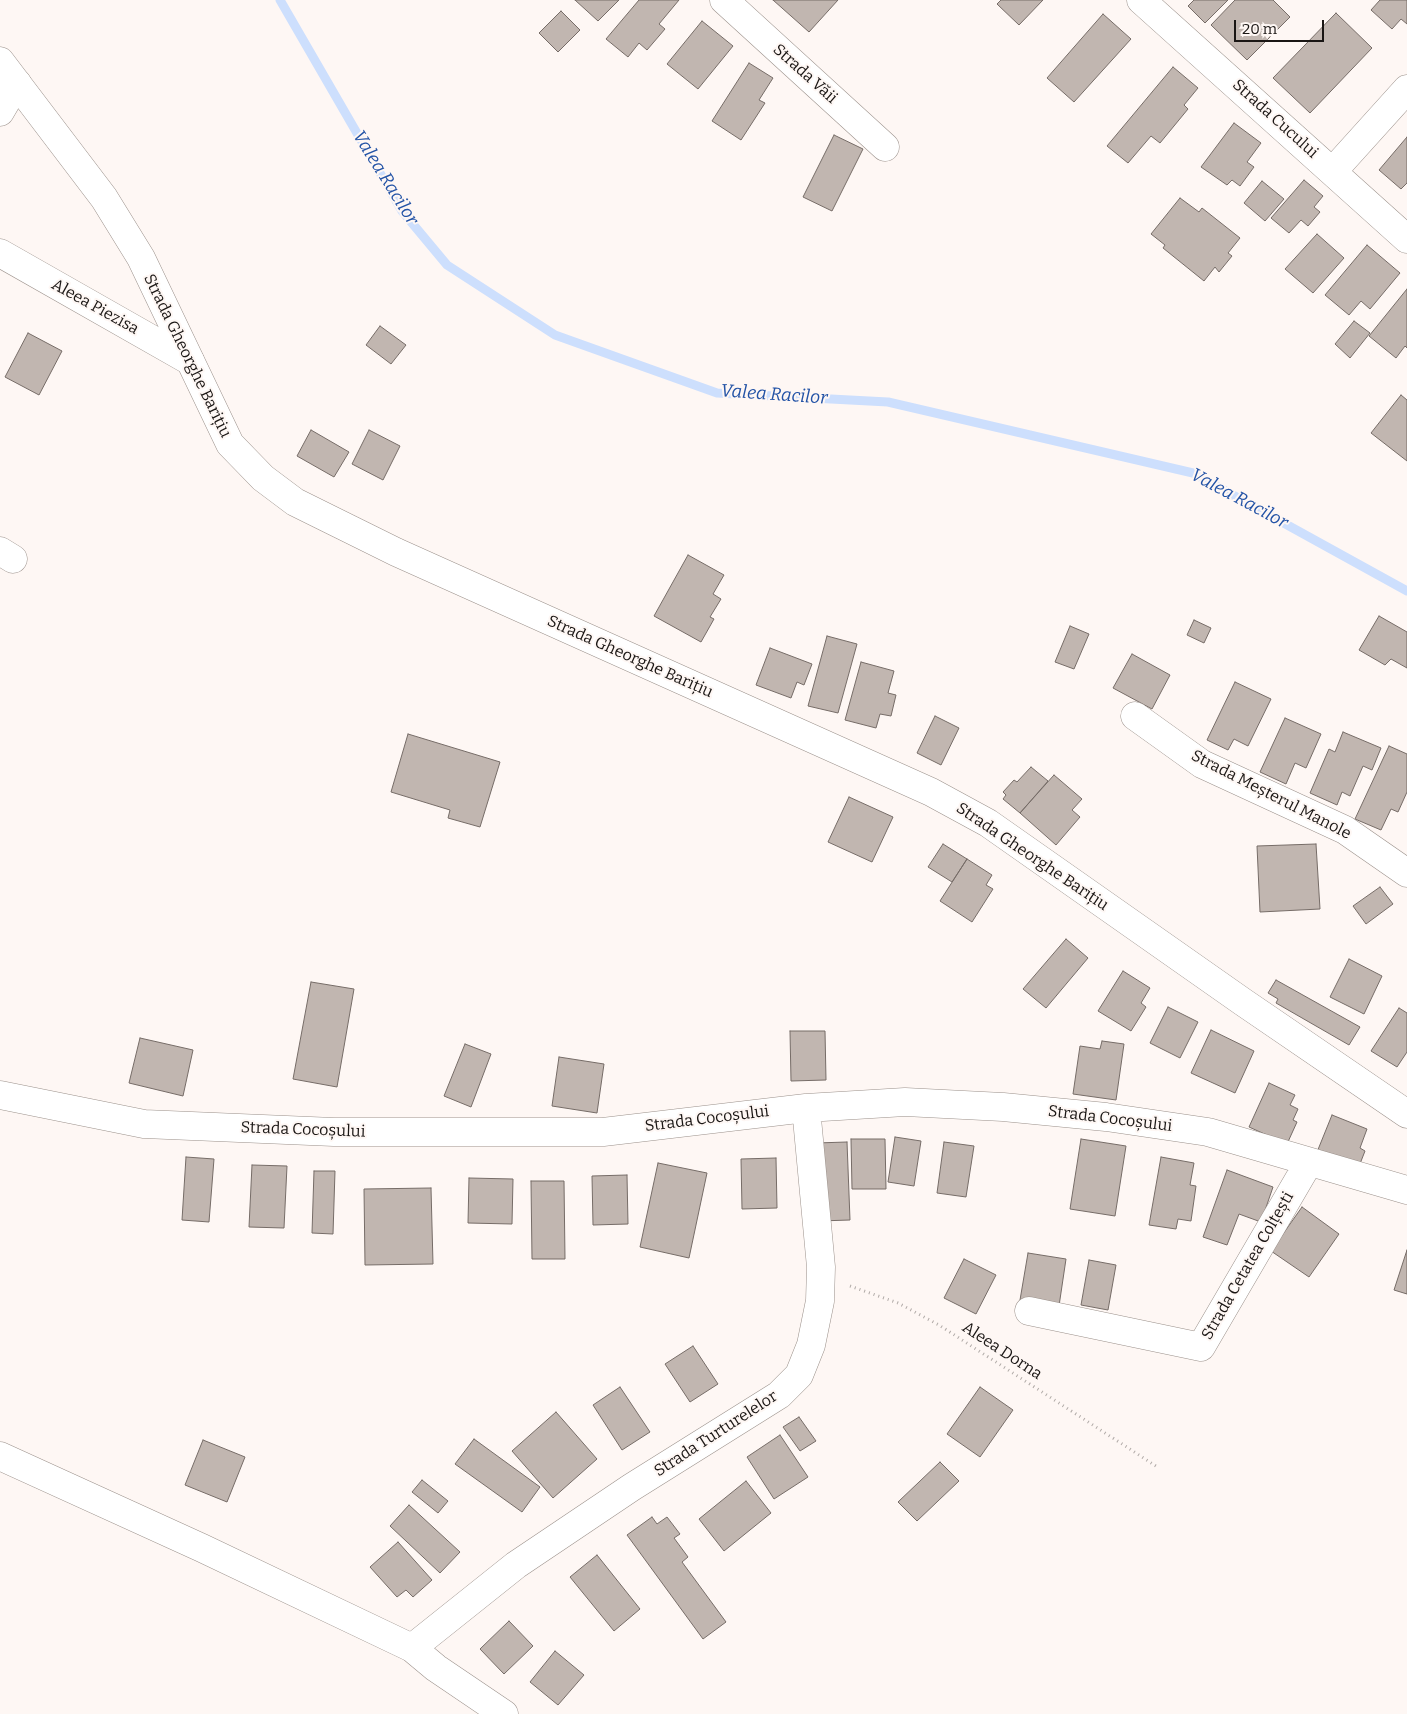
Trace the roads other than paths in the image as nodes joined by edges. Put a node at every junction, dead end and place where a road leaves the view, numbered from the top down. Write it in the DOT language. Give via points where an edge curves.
graph roads {
  1 [pos="724,0"];
  2 [pos="1141,0"];
  3 [pos="0,61"];
  4 [pos="17,83"];
  5 [pos="1407,89"];
  6 [pos="0,112"];
  7 [pos="885,147"];
  8 [pos="1333,171"];
  9 [pos="1407,239"];
  10 [pos="0,253"];
  11 [pos="190,361"];
  12 [pos="1135,716"];
  13 [pos="1407,874"];
  14 [pos="0,1095"];
  15 [pos="806,1108"];
  16 [pos="1407,1114"];
  17 [pos="1308,1162"];
  18 [pos="1407,1190"];
  19 [pos="1029,1311"];
  20 [pos="0,1456"];
  21 [pos="412,1648"];
  22 [pos="504,1714"];
  1 -- 7 [label="street, Strada Văii"];
  2 -- 8 [label="street, Strada Cucului"];
  3 -- 4 [label="street, Strada Gheorghe Barițiu"];
  4 -- 6 [label="street"];
  4 -- 11 [label="street, Strada Gheorghe Barițiu" via="104,198 140,258"];
  5 -- 8 [label="street"];
  8 -- 9 [label="street, Strada Cucului"];
  10 -- 11 [label="street, Aleea Piezisa"];
  11 -- 16 [label="street, Strada Gheorghe Barițiu" via="230,444 263,478 295,502 396,552 932,792 988,823"];
  12 -- 13 [label="street, Strada Meșterul Manole" via="1202,764 1345,830"];
  14 -- 15 [label="street, Strada Cocoșului" via="144,1124 334,1132 603,1132"];
  15 -- 17 [label="street, Strada Cocoșului" via="905,1102 1106,1117 1208,1132"];
  15 -- 21 [label="street, Strada Turturelelor" via="820,1301 811,1345 799,1375 779,1395 516,1565"];
  17 -- 18 [label="street, Strada Cocoșului"];
  17 -- 19 [label="street, Strada Cetatea Colțești" via="1201,1347"];
  20 -- 21 [label="street"];
  21 -- 22 [label="street"];
}
